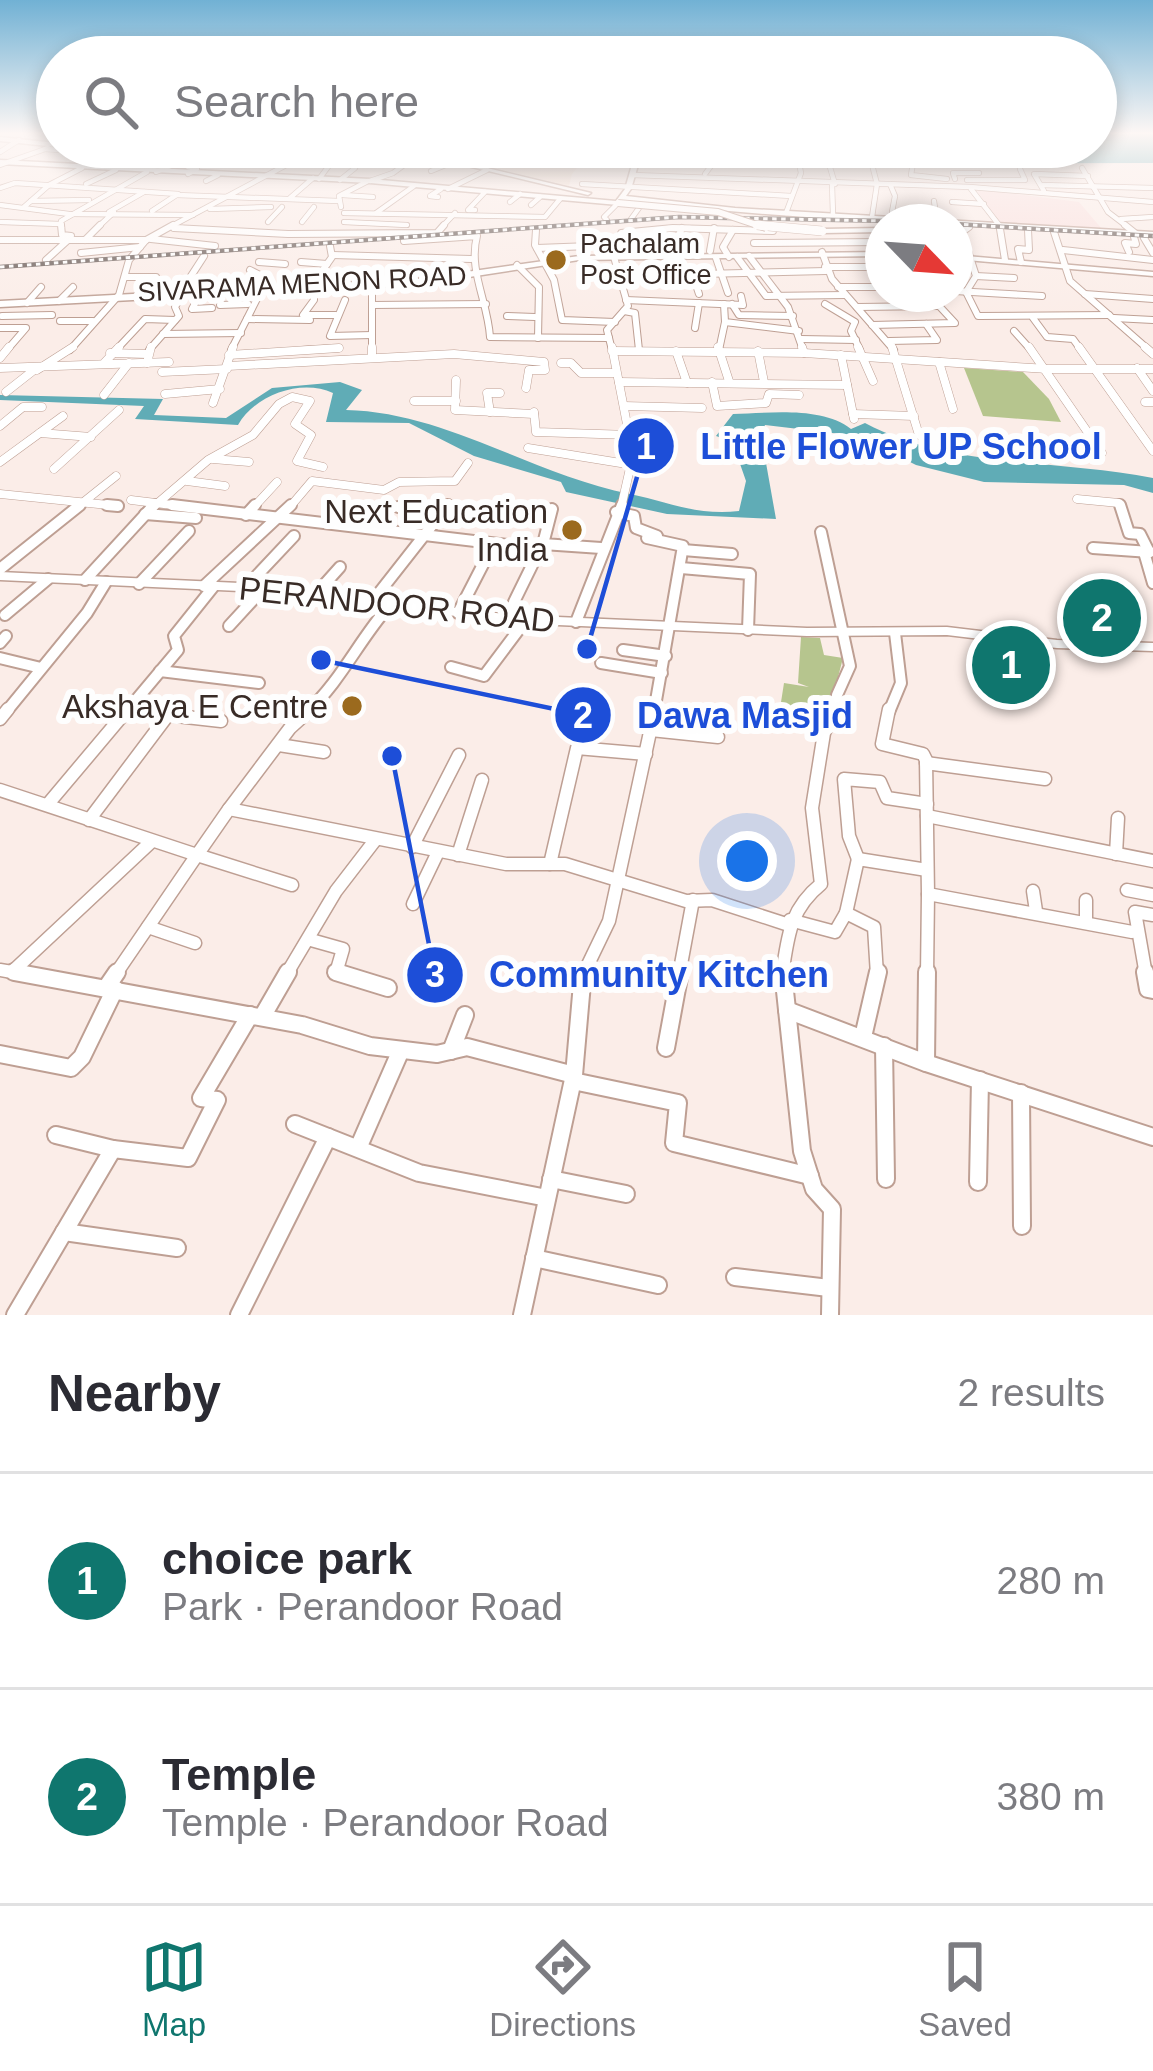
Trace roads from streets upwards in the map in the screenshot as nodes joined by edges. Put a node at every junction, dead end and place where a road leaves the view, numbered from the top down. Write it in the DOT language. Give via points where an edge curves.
graph roads {
  1 [pos="38,194"];
  2 [pos="104,194"];
  3 [pos="139,194"];
  4 [pos="162,194"];
  5 [pos="230,194"];
  6 [pos="298,194"];
  7 [pos="353,194"];
  8 [pos="401,194"];
  9 [pos="483,194"];
  10 [pos="520,194"];
  11 [pos="524,194"];
  12 [pos="600,194"];
  13 [pos="609,194"];
  14 [pos="623,194"];
  15 [pos="676,194"];
  16 [pos="704,194"];
  17 [pos="755,194"];
  18 [pos="833,194"];
  19 [pos="976,194"];
  20 [pos="1050,194"];
  21 [pos="1098,194"];
  22 [pos="1119,194"];
  23 [pos="540,196"];
  24 [pos="791,196"];
  25 [pos="174,197"];
  26 [pos="373,197"];
  27 [pos="223,198"];
  28 [pos="129,199"];
  29 [pos="560,199"];
  30 [pos="621,199"];
  31 [pos="1101,199"];
  32 [pos="1124,199"];
  33 [pos="92,200"];
  34 [pos="31,201"];
  35 [pos="934,201"];
  36 [pos="510,202"];
  37 [pos="952,202"];
  38 [pos="1153,202"];
  39 [pos="428,203"];
  40 [pos="270,204"];
  41 [pos="341,204"];
  42 [pos="812,204"];
  43 [pos="935,204"];
  44 [pos="984,204"];
  45 [pos="286,205"];
  46 [pos="531,205"];
  47 [pos="20,207"];
  48 [pos="314,207"];
  49 [pos="639,208"];
  50 [pos="656,208"];
  51 [pos="703,208"];
  52 [pos="210,209"];
  53 [pos="152,211"];
  54 [pos="261,211"];
  55 [pos="466,212"];
  56 [pos="111,213"];
  57 [pos="376,213"];
  58 [pos="455,213"];
  59 [pos="786,213"];
  60 [pos="65,214"];
  61 [pos="177,214"];
  62 [pos="421,214"];
  63 [pos="806,214"];
  64 [pos="196,215"];
  65 [pos="833,215"];
  66 [pos="1153,217"];
  67 [pos="168,218"];
  68 [pos="250,218"];
  69 [pos="631,219"];
  70 [pos="1119,219"];
  71 [pos="45,220"];
  72 [pos="1,221"];
  73 [pos="272,222"];
  74 [pos="302,222"];
  75 [pos="344,222"];
  76 [pos="865,222"];
  77 [pos="61,224"];
  78 [pos="973,224"];
  79 [pos="407,225"];
  80 [pos="865,226"];
  81 [pos="167,227"];
  82 [pos="973,227"];
  83 [pos="999,227"];
  84 [pos="682,228"];
  85 [pos="715,228"];
  86 [pos="440,230"];
  87 [pos="536,230"];
  88 [pos="625,230"];
  89 [pos="733,230"];
  90 [pos="751,230"];
  91 [pos="1028,230"];
  92 [pos="788,231"];
  93 [pos="339,232"];
  94 [pos="1054,232"];
  95 [pos="830,234"];
  96 [pos="1143,236"];
  97 [pos="86,238"];
  98 [pos="0,240"];
  99 [pos="68,240"];
  100 [pos="865,240"];
  101 [pos="404,241"];
  102 [pos="144,242"];
  103 [pos="794,242"];
  104 [pos="754,243"];
  105 [pos="852,244"];
  106 [pos="617,245"];
  107 [pos="215,246"];
  108 [pos="537,248"];
  109 [pos="865,249"];
  110 [pos="1063,250"];
  111 [pos="822,252"];
  112 [pos="1129,252"];
  113 [pos="81,253"];
  114 [pos="333,255"];
  115 [pos="710,255"];
  116 [pos="204,256"];
  117 [pos="266,256"];
  118 [pos="752,256"];
  119 [pos="614,257"];
  120 [pos="687,257"];
  121 [pos="733,257"];
  122 [pos="973,257"];
  123 [pos="1153,257"];
  124 [pos="447,258"];
  125 [pos="471,259"];
  126 [pos="46,260"];
  127 [pos="1005,260"];
  128 [pos="546,261"];
  129 [pos="259,262"];
  130 [pos="301,262"];
  131 [pos="1021,262"];
  132 [pos="285,263"];
  133 [pos="327,264"];
  134 [pos="518,265"];
  135 [pos="973,266"];
  136 [pos="1066,267"];
  137 [pos="430,268"];
  138 [pos="865,268"];
  139 [pos="825,269"];
  140 [pos="366,270"];
  141 [pos="694,271"];
  142 [pos="800,271"];
  143 [pos="748,272"];
  144 [pos="760,272"];
  145 [pos="709,273"];
  146 [pos="722,273"];
  147 [pos="475,274"];
  148 [pos="1153,274"];
  149 [pos="620,276"];
  150 [pos="976,276"];
  151 [pos="126,277"];
  152 [pos="156,277"];
  153 [pos="1014,278"];
  154 [pos="973,281"];
  155 [pos="372,284"];
  156 [pos="356,285"];
  157 [pos="312,286"];
  158 [pos="41,287"];
  159 [pos="73,287"];
  160 [pos="838,287"];
  161 [pos="865,287"];
  162 [pos="262,289"];
  163 [pos="228,290"];
  164 [pos="243,290"];
  165 [pos="654,290"];
  166 [pos="201,292"];
  167 [pos="973,292"];
  168 [pos="182,293"];
  169 [pos="728,293"];
  170 [pos="160,294"];
  171 [pos="1085,294"];
  172 [pos="845,295"];
  173 [pos="119,296"];
  174 [pos="741,296"];
  175 [pos="778,296"];
  176 [pos="1042,296"];
  177 [pos="699,298"];
  178 [pos="1153,298"];
  179 [pos="823,299"];
  180 [pos="63,300"];
  181 [pos="345,300"];
  182 [pos="626,300"];
  183 [pos="525,301"];
  184 [pos="537,301"];
  185 [pos="652,301"];
  186 [pos="676,302"];
  187 [pos="27,303"];
  188 [pos="0,304"];
  189 [pos="13,304"];
  190 [pos="248,304"];
  191 [pos="357,304"];
  192 [pos="486,304"];
  193 [pos="728,304"];
  194 [pos="372,305"];
  195 [pos="855,305"];
  196 [pos="865,305"];
  197 [pos="973,305"];
  198 [pos="193,309"];
  199 [pos="216,309"];
  200 [pos="175,310"];
  201 [pos="624,310"];
  202 [pos="945,312"];
  203 [pos="146,314"];
  204 [pos="336,315"];
  205 [pos="507,316"];
  206 [pos="674,316"];
  207 [pos="793,316"];
  208 [pos="1111,316"];
  209 [pos="1,317"];
  210 [pos="55,318"];
  211 [pos="1033,318"];
  212 [pos="247,319"];
  213 [pos="175,320"];
  214 [pos="310,320"];
  215 [pos="533,320"];
  216 [pos="562,320"];
  217 [pos="1153,320"];
  218 [pos="92,322"];
  219 [pos="615,322"];
  220 [pos="725,322"];
  221 [pos="926,324"];
  222 [pos="872,325"];
  223 [pos="0,328"];
  224 [pos="695,328"];
  225 [pos="1014,331"];
  226 [pos="241,333"];
  227 [pos="163,334"];
  228 [pos="372,335"];
  229 [pos="800,335"];
  230 [pos="538,338"];
  231 [pos="609,338"];
  232 [pos="856,340"];
  233 [pos="889,340"];
  234 [pos="339,348"];
  235 [pos="720,350"];
  236 [pos="612,351"];
  237 [pos="639,351"];
  238 [pos="676,351"];
  239 [pos="758,351"];
  240 [pos="801,353"];
  241 [pos="1153,354"];
  242 [pos="229,355"];
  243 [pos="841,355"];
  244 [pos="386,356"];
  245 [pos="108,357"];
  246 [pos="372,357"];
  247 [pos="865,357"];
  248 [pos="0,358"];
  249 [pos="147,358"];
  250 [pos="356,358"];
  251 [pos="898,359"];
  252 [pos="920,360"];
  253 [pos="939,362"];
  254 [pos="129,363"];
  255 [pos="561,363"];
  256 [pos="339,364"];
  257 [pos="1094,366"];
  258 [pos="0,368"];
  259 [pos="227,368"];
  260 [pos="1137,368"];
  261 [pos="1048,369"];
  262 [pos="1153,369"];
  263 [pos="36,370"];
  264 [pos="923,371"];
  265 [pos="162,372"];
  266 [pos="386,375"];
  267 [pos="617,378"];
  268 [pos="456,380"];
  269 [pos="729,381"];
  270 [pos="873,381"];
  271 [pos="712,382"];
  272 [pos="764,382"];
  273 [pos="687,383"];
  274 [pos="804,383"];
  275 [pos="847,385"];
  276 [pos="152,386"];
  277 [pos="526,388"];
  278 [pos="220,389"];
  279 [pos="6,392"];
  280 [pos="1153,392"];
  281 [pos="500,393"];
  282 [pos="165,394"];
  283 [pos="104,395"];
  284 [pos="799,395"];
  285 [pos="414,401"];
  286 [pos="456,401"];
  287 [pos="1118,401"];
  288 [pos="213,403"];
  289 [pos="1144,403"];
  290 [pos="42,406"];
  291 [pos="624,406"];
  292 [pos="702,408"];
  293 [pos="953,409"];
  294 [pos="119,410"];
  295 [pos="490,412"];
  296 [pos="64,416"];
  297 [pos="914,416"];
  298 [pos="0,426"];
  299 [pos="40,433"];
  300 [pos="919,434"];
  301 [pos="631,435"];
  302 [pos="91,437"];
  303 [pos="528,448"];
  304 [pos="1152,450"];
  305 [pos="1102,453"];
  306 [pos="581,458"];
  307 [pos="208,459"];
  308 [pos="0,462"];
  309 [pos="249,462"];
  310 [pos="468,463"];
  311 [pos="633,465"];
  312 [pos="322,467"];
  313 [pos="54,469"];
  314 [pos="562,471"];
  315 [pos="91,482"];
  316 [pos="187,482"];
  317 [pos="277,482"];
  318 [pos="225,485"];
  319 [pos="0,494"];
  320 [pos="1077,499"];
  321 [pos="131,500"];
  322 [pos="84,502"];
  323 [pos="157,502"];
  324 [pos="620,502"];
  325 [pos="118,506"];
  326 [pos="552,509"];
  327 [pos="146,514"];
  328 [pos="247,515"];
  329 [pos="196,518"];
  330 [pos="282,520"];
  331 [pos="188,530"];
  332 [pos="390,531"];
  333 [pos="821,532"];
  334 [pos="294,536"];
  335 [pos="427,536"];
  336 [pos="647,538"];
  337 [pos="494,545"];
  338 [pos="683,545"];
  339 [pos="542,547"];
  340 [pos="601,548"];
  341 [pos="1093,548"];
  342 [pos="1148,552"];
  343 [pos="732,554"];
  344 [pos="340,567"];
  345 [pos="681,568"];
  346 [pos="0,573"];
  347 [pos="48,579"];
  348 [pos="85,580"];
  349 [pos="106,582"];
  350 [pos="139,584"];
  351 [pos="1153,584"];
  352 [pos="209,586"];
  353 [pos="246,587"];
  354 [pos="264,588"];
  355 [pos="315,595"];
  356 [pos="371,603"];
  357 [pos="389,606"];
  358 [pos="458,613"];
  359 [pos="5,615"];
  360 [pos="519,620"];
  361 [pos="576,622"];
  362 [pos="229,626"];
  363 [pos="672,626"];
  364 [pos="748,630"];
  365 [pos="843,633"];
  366 [pos="895,634"];
  367 [pos="1153,647"];
  368 [pos="623,650"];
  369 [pos="666,656"];
  370 [pos="0,658"];
  371 [pos="601,663"];
  372 [pos="452,667"];
  373 [pos="41,668"];
  374 [pos="160,671"];
  375 [pos="662,673"];
  376 [pos="259,683"];
  377 [pos="0,719"];
  378 [pos="220,722"];
  379 [pos="651,730"];
  380 [pos="718,737"];
  381 [pos="279,745"];
  382 [pos="324,752"];
  383 [pos="646,754"];
  384 [pos="459,755"];
  385 [pos="926,763"];
  386 [pos="1045,778"];
  387 [pos="482,781"];
  388 [pos="0,790"];
  389 [pos="48,804"];
  390 [pos="229,809"];
  391 [pos="927,810"];
  392 [pos="1118,818"];
  393 [pos="89,820"];
  394 [pos="376,839"];
  395 [pos="152,841"];
  396 [pos="412,847"];
  397 [pos="438,852"];
  398 [pos="1116,854"];
  399 [pos="197,855"];
  400 [pos="458,855"];
  401 [pos="858,859"];
  402 [pos="1153,862"];
  403 [pos="550,863"];
  404 [pos="927,870"];
  405 [pos="620,883"];
  406 [pos="292,885"];
  407 [pos="1127,890"];
  408 [pos="1033,891"];
  409 [pos="928,894"];
  410 [pos="1153,895"];
  411 [pos="693,900"];
  412 [pos="1086,900"];
  413 [pos="413,904"];
  414 [pos="1036,910"];
  415 [pos="846,913"];
  416 [pos="1153,915"];
  417 [pos="1085,921"];
  418 [pos="789,923"];
  419 [pos="148,927"];
  420 [pos="1132,932"];
  421 [pos="311,940"];
  422 [pos="195,943"];
  423 [pos="6,971"];
  424 [pos="388,988"];
  425 [pos="111,989"];
  426 [pos="1153,990"];
  427 [pos="787,1010"];
  428 [pos="465,1015"];
  429 [pos="256,1016"];
  430 [pos="863,1037"];
  431 [pos="884,1046"];
  432 [pos="666,1048"];
  433 [pos="401,1050"];
  434 [pos="451,1051"];
  435 [pos="0,1054"];
  436 [pos="926,1063"];
  437 [pos="574,1078"];
  438 [pos="980,1080"];
  439 [pos="1021,1093"];
  440 [pos="295,1124"];
  441 [pos="56,1135"];
  442 [pos="328,1137"];
  443 [pos="1153,1137"];
  444 [pos="358,1146"];
  445 [pos="112,1149"];
  446 [pos="810,1176"];
  447 [pos="886,1179"];
  448 [pos="978,1182"];
  449 [pos="549,1188"];
  450 [pos="626,1194"];
  451 [pos="1022,1226"];
  452 [pos="64,1232"];
  453 [pos="177,1248"];
  454 [pos="534,1258"];
  455 [pos="735,1277"];
  456 [pos="658,1285"];
  457 [pos="829,1288"];
  458 [pos="15,1315"];
  459 [pos="239,1315"];
  460 [pos="522,1315"];
  461 [pos="830,1315"];
  1 -- 34 [label="street"];
  2 -- 33 [label="street"];
  3 -- 28 [label="street"];
  4 -- 25 [label="street"];
  5 -- 27 [label="street"];
  6 -- 45 [label="street"];
  7 -- 41 [label="street"];
  8 -- 57 [label="street"];
  9 -- 55 [label="street"];
  10 -- 36 [label="street"];
  11 -- 23 [label="street"];
  12 -- 30 [label="street"];
  13 -- 30 [label="street"];
  14 -- 30 [label="street"];
  15 -- 30 [label="street"];
  16 -- 51 [label="street"];
  17 -- 24 [label="street"];
  18 -- 65 [label="street"];
  19 -- 44 [label="street"];
  20 -- 31 [label="street"];
  21 -- 31 [label="street"];
  22 -- 32 [label="street"];
  23 -- 29 [label="street"];
  23 -- 46 [label="street"];
  24 -- 59 [label="street"];
  25 -- 27 [label="street"];
  25 -- 28 [label="street"];
  25 -- 53 [label="street"];
  26 -- 41 [label="street"];
  27 -- 40 [label="street"];
  27 -- 52 [label="street"];
  28 -- 56 [label="street"];
  29 -- 30 [label="street"];
  29 -- 55 [label="street" via="545,217"];
  30 -- 49 [label="street"];
  30 -- 51 [label="street"];
  30 -- 88 [label="street" via="604,217"];
  30 -- 95 [label="street, bridge"];
  31 -- 32 [label="street"];
  31 -- 70 [label="street"];
  32 -- 38 [label="street"];
  33 -- 34 [label="street"];
  33 -- 60 [label="street"];
  34 -- 47 [label="street"];
  35 -- 43 [label="street"];
  37 -- 44 [label="street"];
  39 -- 62 [label="street"];
  40 -- 45 [label="street"];
  40 -- 54 [label="street"];
  41 -- 45 [label="street"];
  41 -- 48 [label="street"];
  41 -- 57 [label="street"];
  41 -- 75 [label="street"];
  42 -- 63 [label="street"];
  44 -- 83 [label="street"];
  45 -- 48 [label="street"];
  45 -- 73 [label="street"];
  47 -- 60 [label="street"];
  47 -- 72 [label="street"];
  48 -- 74 [label="street"];
  49 -- 50 [label="street"];
  49 -- 69 [label="street"];
  51 -- 59 [label="street"];
  52 -- 54 [label="street"];
  52 -- 64 [label="street"];
  53 -- 56 [label="street"];
  53 -- 61 [label="street"];
  54 -- 68 [label="street"];
  55 -- 58 [label="street"];
  56 -- 60 [label="street"];
  56 -- 97 [label="street"];
  57 -- 62 [label="street"];
  58 -- 62 [label="street"];
  58 -- 86 [label="street"];
  59 -- 63 [label="street"];
  60 -- 71 [label="street"];
  60 -- 77 [label="street"];
  61 -- 64 [label="street"];
  61 -- 67 [label="street"];
  62 -- 79 [label="street"];
  63 -- 65 [label="street"];
  64 -- 81 [label="street"];
  65 -- 76 [label="street"];
  66 -- 70 [label="street"];
  70 -- 96 [label="street"];
  72 -- 77 [label="street"];
  75 -- 79 [label="street"];
  75 -- 93 [label="street"];
  77 -- 97 [label="street" via="62,235"];
  78 -- 83 [label="street"];
  79 -- 86 [label="street"];
  80 -- 95 [label="street"];
  81 -- 93 [label="street"];
  81 -- 102 [label="street"];
  82 -- 83 [label="street"];
  83 -- 91 [label="street"];
  83 -- 96 [label="street"];
  83 -- 127 [label="street"];
  84 -- 85 [label="street"];
  84 -- 88 [label="street"];
  84 -- 120 [label="street" via="675,244"];
  85 -- 89 [label="street"];
  85 -- 115 [label="street"];
  86 -- 93 [label="street"];
  87 -- 108 [label="street"];
  88 -- 106 [label="street"];
  89 -- 90 [label="street"];
  89 -- 121 [label="street" via="723,247"];
  90 -- 92 [label="street"];
  90 -- 104 [label="street"];
  91 -- 94 [label="street"];
  91 -- 131 [label="street"];
  92 -- 95 [label="street"];
  92 -- 103 [label="street"];
  93 -- 114 [label="street"];
  94 -- 96 [label="street"];
  94 -- 110 [label="street"];
  95 -- 103 [label="street"];
  95 -- 105 [label="street"];
  95 -- 111 [label="street"];
  96 -- 112 [label="street" via="1125,243"];
  96 -- 123 [label="street"];
  97 -- 99 [label="street"];
  97 -- 102 [label="street"];
  98 -- 99 [label="street"];
  99 -- 126 [label="street"];
  100 -- 105 [label="street"];
  101 -- 125 [label="street" via="477,236"];
  102 -- 107 [label="street"];
  102 -- 113 [label="street"];
  102 -- 151 [label="street"];
  103 -- 104 [label="street"];
  104 -- 118 [label="street"];
  105 -- 109 [label="street, SIVARAMA MENON ROAD"];
  105 -- 111 [label="street, SIVARAMA MENON ROAD"];
  106 -- 108 [label="street"];
  106 -- 119 [label="street"];
  108 -- 128 [label="street"];
  110 -- 123 [label="street"];
  110 -- 136 [label="street"];
  111 -- 118 [label="street, SIVARAMA MENON ROAD"];
  111 -- 139 [label="street"];
  114 -- 124 [label="street"];
  114 -- 133 [label="street"];
  115 -- 120 [label="street, SIVARAMA MENON ROAD"];
  115 -- 121 [label="street, SIVARAMA MENON ROAD"];
  115 -- 145 [label="street"];
  115 -- 146 [label="street"];
  116 -- 168 [label="street"];
  117 -- 129 [label="street"];
  118 -- 121 [label="street, SIVARAMA MENON ROAD"];
  118 -- 144 [label="street"];
  119 -- 120 [label="street, SIVARAMA MENON ROAD"];
  119 -- 128 [label="street, SIVARAMA MENON ROAD"];
  119 -- 149 [label="street"];
  120 -- 141 [label="street"];
  121 -- 143 [label="street"];
  122 -- 127 [label="street"];
  124 -- 125 [label="street"];
  124 -- 137 [label="street"];
  125 -- 147 [label="street"];
  127 -- 131 [label="street"];
  128 -- 134 [label="street, SIVARAMA MENON ROAD"];
  128 -- 216 [label="street"];
  129 -- 132 [label="street"];
  129 -- 164 [label="street" via="250,270 260,274"];
  130 -- 133 [label="street"];
  131 -- 136 [label="street"];
  133 -- 157 [label="street"];
  134 -- 147 [label="street, SIVARAMA MENON ROAD"];
  134 -- 184 [label="street" via="538,287"];
  135 -- 150 [label="street"];
  136 -- 148 [label="street"];
  136 -- 171 [label="street"];
  138 -- 139 [label="street"];
  139 -- 142 [label="street"];
  139 -- 160 [label="street"];
  140 -- 156 [label="street"];
  141 -- 145 [label="street"];
  141 -- 149 [label="street"];
  141 -- 177 [label="street"];
  142 -- 144 [label="street"];
  142 -- 179 [label="street" via="806,288"];
  143 -- 144 [label="street"];
  143 -- 146 [label="street"];
  143 -- 175 [label="street" via="766,296"];
  144 -- 175 [label="street"];
  145 -- 146 [label="street"];
  146 -- 169 [label="street"];
  147 -- 155 [label="street, SIVARAMA MENON ROAD" via="437,284"];
  147 -- 192 [label="street"];
  149 -- 182 [label="street"];
  150 -- 153 [label="street"];
  150 -- 154 [label="street"];
  151 -- 152 [label="street"];
  151 -- 173 [label="street"];
  155 -- 156 [label="street, SIVARAMA MENON ROAD"];
  155 -- 194 [label="street"];
  156 -- 157 [label="street, SIVARAMA MENON ROAD"];
  157 -- 162 [label="street, SIVARAMA MENON ROAD"];
  157 -- 204 [label="street" via="314,300 303,315"];
  158 -- 187 [label="street"];
  159 -- 180 [label="street"];
  160 -- 161 [label="street"];
  160 -- 172 [label="street"];
  162 -- 164 [label="street, SIVARAMA MENON ROAD"];
  162 -- 212 [label="street"];
  163 -- 164 [label="street, SIVARAMA MENON ROAD"];
  163 -- 166 [label="street, SIVARAMA MENON ROAD"];
  163 -- 199 [label="street"];
  165 -- 185 [label="street"];
  166 -- 168 [label="street, SIVARAMA MENON ROAD"];
  166 -- 198 [label="street"];
  167 -- 176 [label="street"];
  168 -- 170 [label="street, SIVARAMA MENON ROAD"];
  168 -- 200 [label="street"];
  170 -- 173 [label="street, SIVARAMA MENON ROAD"];
  170 -- 203 [label="street"];
  171 -- 178 [label="street"];
  171 -- 208 [label="street"];
  172 -- 179 [label="street"];
  172 -- 195 [label="street"];
  173 -- 180 [label="street, SIVARAMA MENON ROAD"];
  173 -- 218 [label="street"];
  174 -- 193 [label="street" via="743,305"];
  175 -- 179 [label="street"];
  175 -- 207 [label="street"];
  177 -- 186 [label="street"];
  177 -- 193 [label="street"];
  177 -- 224 [label="street"];
  179 -- 195 [label="street"];
  179 -- 232 [label="street" via="855,322"];
  180 -- 187 [label="street, SIVARAMA MENON ROAD"];
  180 -- 210 [label="street"];
  181 -- 204 [label="street"];
  182 -- 185 [label="street"];
  182 -- 201 [label="street"];
  183 -- 184 [label="street"];
  184 -- 215 [label="street"];
  185 -- 186 [label="street"];
  186 -- 206 [label="street"];
  187 -- 189 [label="street, SIVARAMA MENON ROAD"];
  188 -- 189 [label="street, SIVARAMA MENON ROAD"];
  189 -- 209 [label="street"];
  190 -- 199 [label="street"];
  191 -- 194 [label="street"];
  192 -- 194 [label="street"];
  192 -- 230 [label="street" via="490,337"];
  193 -- 207 [label="street" via="765,320 775,312"];
  193 -- 220 [label="street"];
  194 -- 228 [label="street"];
  195 -- 196 [label="street"];
  195 -- 222 [label="street"];
  197 -- 211 [label="street" via="979,316"];
  198 -- 199 [label="street"];
  198 -- 200 [label="street"];
  200 -- 213 [label="street"];
  201 -- 219 [label="street"];
  201 -- 237 [label="street" via="634,313"];
  202 -- 221 [label="street" via="955,323"];
  204 -- 228 [label="street" via="330,336"];
  205 -- 215 [label="street"];
  207 -- 229 [label="street"];
  208 -- 211 [label="street"];
  208 -- 217 [label="street"];
  208 -- 241 [label="street"];
  209 -- 210 [label="street"];
  210 -- 218 [label="street"];
  211 -- 257 [label="street" via="1047,338 1073,339"];
  212 -- 214 [label="street"];
  212 -- 226 [label="street"];
  213 -- 227 [label="street"];
  213 -- 245 [label="street" via="145,319"];
  215 -- 216 [label="street"];
  215 -- 230 [label="street"];
  216 -- 219 [label="street"];
  218 -- 263 [label="street" via="68,353"];
  219 -- 231 [label="street"];
  220 -- 229 [label="street"];
  220 -- 235 [label="street"];
  221 -- 222 [label="street"];
  221 -- 233 [label="street" via="937,340"];
  222 -- 233 [label="street"];
  223 -- 248 [label="street" via="26,328"];
  225 -- 261 [label="street"];
  226 -- 227 [label="street"];
  226 -- 242 [label="street"];
  227 -- 249 [label="street"];
  228 -- 246 [label="street"];
  229 -- 232 [label="street"];
  229 -- 240 [label="street"];
  230 -- 231 [label="street"];
  231 -- 236 [label="street"];
  232 -- 247 [label="street"];
  233 -- 251 [label="street"];
  234 -- 242 [label="street"];
  235 -- 238 [label="street"];
  235 -- 239 [label="street"];
  235 -- 269 [label="street"];
  236 -- 237 [label="street"];
  236 -- 267 [label="street"];
  237 -- 238 [label="street"];
  238 -- 273 [label="street"];
  239 -- 240 [label="street"];
  239 -- 272 [label="street"];
  240 -- 243 [label="street"];
  240 -- 274 [label="street"];
  242 -- 259 [label="street"];
  243 -- 247 [label="street"];
  243 -- 275 [label="street"];
  244 -- 246 [label="street"];
  244 -- 266 [label="street"];
  244 -- 277 [label="street" via="544,362 545,370 529,370"];
  245 -- 249 [label="street"];
  245 -- 254 [label="street"];
  245 -- 263 [label="street"];
  246 -- 250 [label="street"];
  247 -- 251 [label="street"];
  247 -- 270 [label="street"];
  249 -- 254 [label="street"];
  249 -- 265 [label="street" via="169,362"];
  250 -- 256 [label="street"];
  250 -- 259 [label="street"];
  251 -- 252 [label="street"];
  251 -- 297 [label="street"];
  252 -- 253 [label="street"];
  252 -- 264 [label="street"];
  253 -- 261 [label="street"];
  253 -- 293 [label="street"];
  254 -- 283 [label="street"];
  255 -- 267 [label="street"];
  257 -- 260 [label="street"];
  257 -- 261 [label="street"];
  257 -- 287 [label="street"];
  258 -- 263 [label="street"];
  259 -- 265 [label="street"];
  259 -- 278 [label="street"];
  260 -- 262 [label="street"];
  260 -- 280 [label="street"];
  261 -- 305 [label="street"];
  263 -- 279 [label="street"];
  265 -- 276 [label="street"];
  267 -- 273 [label="street"];
  267 -- 291 [label="street"];
  268 -- 286 [label="street"];
  269 -- 271 [label="street"];
  269 -- 272 [label="street"];
  271 -- 273 [label="street"];
  271 -- 284 [label="street" via="717,406"];
  272 -- 274 [label="street"];
  274 -- 275 [label="street"];
  275 -- 297 [label="street" via="854,416"];
  278 -- 282 [label="street"];
  278 -- 288 [label="street"];
  281 -- 295 [label="street" via="487,393"];
  285 -- 286 [label="street"];
  286 -- 295 [label="street" via="454,410"];
  287 -- 289 [label="street"];
  287 -- 304 [label="street"];
  290 -- 298 [label="street" via="23,407"];
  291 -- 292 [label="street"];
  291 -- 301 [label="street"];
  294 -- 302 [label="street"];
  295 -- 301 [label="street" via="534,413 533,429 541,433"];
  296 -- 299 [label="street"];
  297 -- 300 [label="street"];
  299 -- 302 [label="street"];
  299 -- 308 [label="street"];
  301 -- 311 [label="street"];
  302 -- 313 [label="street"];
  303 -- 306 [label="street"];
  306 -- 311 [label="street"];
  306 -- 314 [label="street"];
  307 -- 309 [label="street"];
  307 -- 312 [label="street" via="258,430 282,400 299,396 310,401 296,424 310,435 297,461"];
  307 -- 316 [label="street"];
  310 -- 330 [label="street" via="455,481 399,482 384,490 312,481"];
  311 -- 324 [label="street"];
  315 -- 322 [label="street" via="112,480"];
  316 -- 318 [label="street"];
  316 -- 323 [label="street"];
  317 -- 328 [label="street"];
  319 -- 322 [label="street"];
  320 -- 342 [label="street" via="1119,503"];
  321 -- 323 [label="street"];
  322 -- 325 [label="street"];
  322 -- 346 [label="street"];
  323 -- 327 [label="street"];
  323 -- 328 [label="street"];
  324 -- 338 [label="street" via="641,530"];
  324 -- 340 [label="street"];
  326 -- 339 [label="street"];
  327 -- 329 [label="street"];
  327 -- 348 [label="street"];
  328 -- 330 [label="street"];
  330 -- 332 [label="street"];
  330 -- 352 [label="street" via="241,548"];
  331 -- 350 [label="street"];
  332 -- 335 [label="street"];
  332 -- 335 [label="street" via="402,508 446,508"];
  333 -- 365 [label="street"];
  334 -- 353 [label="street"];
  335 -- 337 [label="street"];
  335 -- 356 [label="street"];
  336 -- 338 [label="street"];
  337 -- 339 [label="street"];
  337 -- 358 [label="street"];
  338 -- 343 [label="street"];
  338 -- 345 [label="street"];
  339 -- 340 [label="street"];
  339 -- 360 [label="street" via="514,602"];
  340 -- 361 [label="street"];
  341 -- 342 [label="street"];
  342 -- 351 [label="street"];
  344 -- 355 [label="street"];
  345 -- 363 [label="street"];
  345 -- 364 [label="street" via="750,574"];
  346 -- 347 [label="street, PERANDOOR ROAD"];
  347 -- 348 [label="street, PERANDOOR ROAD"];
  347 -- 359 [label="street"];
  348 -- 349 [label="street, PERANDOOR ROAD"];
  349 -- 350 [label="street, PERANDOOR ROAD"];
  349 -- 373 [label="street"];
  350 -- 352 [label="street, PERANDOOR ROAD"];
  352 -- 353 [label="street, PERANDOOR ROAD"];
  352 -- 374 [label="street"];
  353 -- 354 [label="street, PERANDOOR ROAD"];
  354 -- 355 [label="street, PERANDOOR ROAD"];
  354 -- 362 [label="street"];
  355 -- 356 [label="street, PERANDOOR ROAD"];
  356 -- 357 [label="street, PERANDOOR ROAD"];
  357 -- 358 [label="street, PERANDOOR ROAD"];
  357 -- 381 [label="street" via="333,688"];
  358 -- 360 [label="street, PERANDOOR ROAD"];
  360 -- 361 [label="street, PERANDOOR ROAD"];
  360 -- 372 [label="street" via="484,676"];
  361 -- 363 [label="street, PERANDOOR ROAD"];
  363 -- 364 [label="street, PERANDOOR ROAD"];
  363 -- 369 [label="street"];
  364 -- 365 [label="street, PERANDOOR ROAD"];
  365 -- 366 [label="street, PERANDOOR ROAD"];
  365 -- 418 [label="street" via="850,666 824,733 812,808 821,884"];
  366 -- 367 [label="street, PERANDOOR ROAD"];
  366 -- 385 [label="street" via="901,683 882,744 922,754"];
  368 -- 369 [label="street"];
  369 -- 375 [label="street"];
  370 -- 373 [label="street"];
  371 -- 375 [label="street"];
  373 -- 377 [label="street"];
  374 -- 376 [label="street"];
  374 -- 389 [label="street"];
  375 -- 379 [label="street"];
  378 -- 393 [label="street" via="168,715"];
  379 -- 380 [label="street"];
  379 -- 383 [label="street"];
  381 -- 382 [label="street"];
  381 -- 390 [label="street"];
  383 -- 403 [label="street" via="577,748"];
  383 -- 405 [label="street"];
  384 -- 396 [label="street"];
  385 -- 386 [label="street"];
  385 -- 391 [label="street"];
  387 -- 400 [label="street"];
  388 -- 389 [label="street"];
  389 -- 393 [label="street"];
  390 -- 394 [label="street"];
  390 -- 399 [label="street"];
  391 -- 398 [label="street"];
  391 -- 401 [label="street" via="887,798 880,782 844,779"];
  391 -- 404 [label="street"];
  392 -- 398 [label="street"];
  393 -- 395 [label="street"];
  394 -- 396 [label="street"];
  394 -- 421 [label="street"];
  395 -- 399 [label="street"];
  395 -- 423 [label="street"];
  396 -- 397 [label="street"];
  397 -- 400 [label="street"];
  397 -- 413 [label="street"];
  398 -- 402 [label="street"];
  399 -- 406 [label="street"];
  399 -- 419 [label="street"];
  400 -- 403 [label="street"];
  401 -- 404 [label="street"];
  401 -- 415 [label="street"];
  403 -- 405 [label="street"];
  404 -- 409 [label="street"];
  405 -- 411 [label="street"];
  405 -- 437 [label="street" via="583,970"];
  407 -- 410 [label="street"];
  408 -- 414 [label="street"];
  409 -- 414 [label="street"];
  409 -- 436 [label="street"];
  411 -- 418 [label="street"];
  411 -- 432 [label="street"];
  412 -- 417 [label="street"];
  414 -- 417 [label="street"];
  415 -- 418 [label="street" via="835,932"];
  415 -- 430 [label="street" via="874,927 878,939"];
  416 -- 426 [label="street" via="1135,912"];
  417 -- 420 [label="street"];
  418 -- 427 [label="street" via="781,985"];
  419 -- 422 [label="street"];
  419 -- 425 [label="street"];
  421 -- 424 [label="street" via="343,949 336,973"];
  421 -- 429 [label="street"];
  423 -- 425 [label="street"];
  425 -- 429 [label="street"];
  425 -- 435 [label="street" via="71,1068"];
  427 -- 430 [label="street"];
  427 -- 446 [label="street"];
  428 -- 434 [label="street"];
  429 -- 433 [label="street"];
  429 -- 445 [label="street" via="201,1098 217,1100 188,1158"];
  430 -- 431 [label="street"];
  431 -- 436 [label="street"];
  431 -- 447 [label="street"];
  433 -- 434 [label="street"];
  433 -- 444 [label="street"];
  434 -- 437 [label="street" via="467,1048"];
  436 -- 438 [label="street"];
  437 -- 446 [label="street" via="678,1102 674,1143"];
  437 -- 449 [label="street"];
  438 -- 439 [label="street"];
  438 -- 448 [label="street"];
  439 -- 443 [label="street"];
  439 -- 451 [label="street"];
  440 -- 442 [label="street"];
  441 -- 445 [label="street"];
  442 -- 444 [label="street"];
  442 -- 459 [label="street"];
  444 -- 449 [label="street" via="418,1173"];
  445 -- 452 [label="street"];
  446 -- 457 [label="street" via="832,1209"];
  449 -- 450 [label="street"];
  449 -- 454 [label="street"];
  452 -- 453 [label="street"];
  452 -- 458 [label="street"];
  454 -- 456 [label="street"];
  454 -- 460 [label="street"];
  455 -- 457 [label="street"];
  457 -- 461 [label="street"];
}
